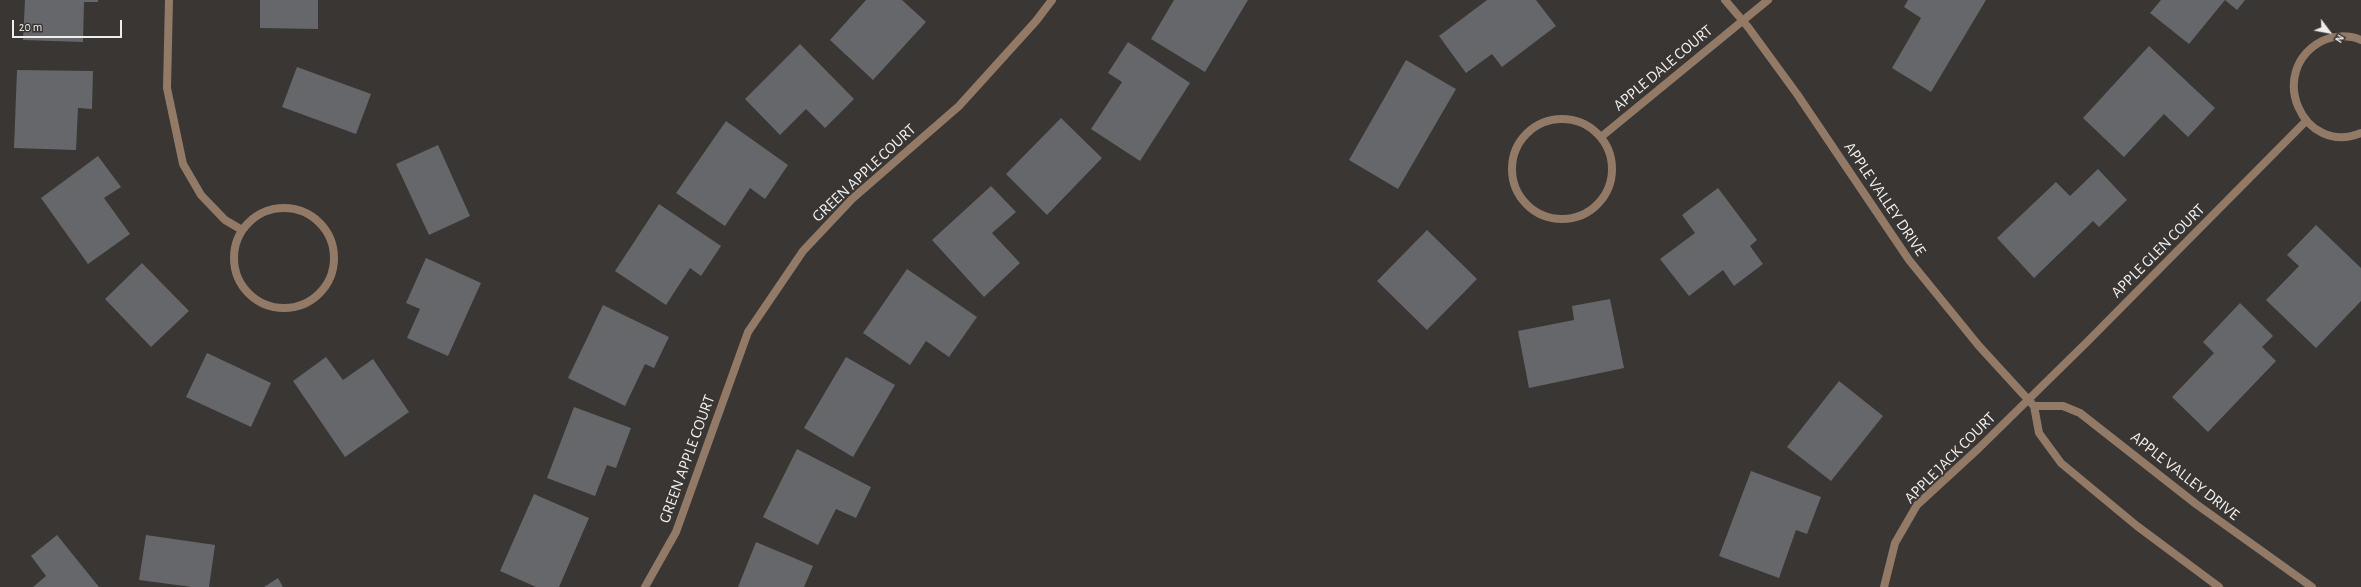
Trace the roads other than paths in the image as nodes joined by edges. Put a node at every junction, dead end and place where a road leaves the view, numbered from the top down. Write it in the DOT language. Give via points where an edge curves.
graph roads {
  1 [pos="169,0"];
  2 [pos="1052,0"];
  3 [pos="1725,0"];
  4 [pos="1768,0"];
  5 [pos="1742,20"];
  6 [pos="2361,40"];
  7 [pos="2306,121"];
  8 [pos="2361,133"];
  9 [pos="1601,137"];
  10 [pos="242,230"];
  11 [pos="2031,403"];
  12 [pos="645,587"];
  13 [pos="1884,587"];
  14 [pos="2220,587"];
  15 [pos="2312,587"];
  1 -- 10 [label="street" via="167,88 183,164 201,195 225,220"];
  2 -- 12 [label="street, GREEN APPLE COURT" via="959,106 852,199 803,250 748,332 676,532"];
  3 -- 5 [label="street, APPLE VALLEY DRIVE"];
  4 -- 5 [label="street, APPLE DALE COURT"];
  5 -- 9 [label="street, APPLE DALE COURT"];
  5 -- 11 [label="street, APPLE VALLEY DRIVE" via="1798,94 1908,260 1979,346"];
  6 -- 7 [label="street" via="2341,36 2328,39 2315,45 2304,55 2297,68 2294,96 2298,109"];
  7 -- 8 [label="street" via="2331,136 2345,137"];
  7 -- 11 [label="street, APPLE GLEN COURT"];
  9 -- 9 [label="street" via="1610,156 1612,176 1608,189 1590,210 1565,219 1545,216 1527,205 1518,194 1512,168 1514,154 1528,131 1552,119 1566,118 1592,128"];
  10 -- 10 [label="street" via="263,212 277,208 305,212 317,220 326,230 332,243 334,258 332,271 317,296 305,304 291,307 263,304 251,296 239,278 234,258 236,243"];
  11 -- 13 [label="street, APPLE JACK COURT" via="1917,505 1896,543"];
  11 -- 14 [label="street" via="2039,433 2061,463 2137,526"];
  11 -- 15 [label="street, APPLE VALLEY DRIVE" via="2063,406 2080,413 2196,504"];
}
